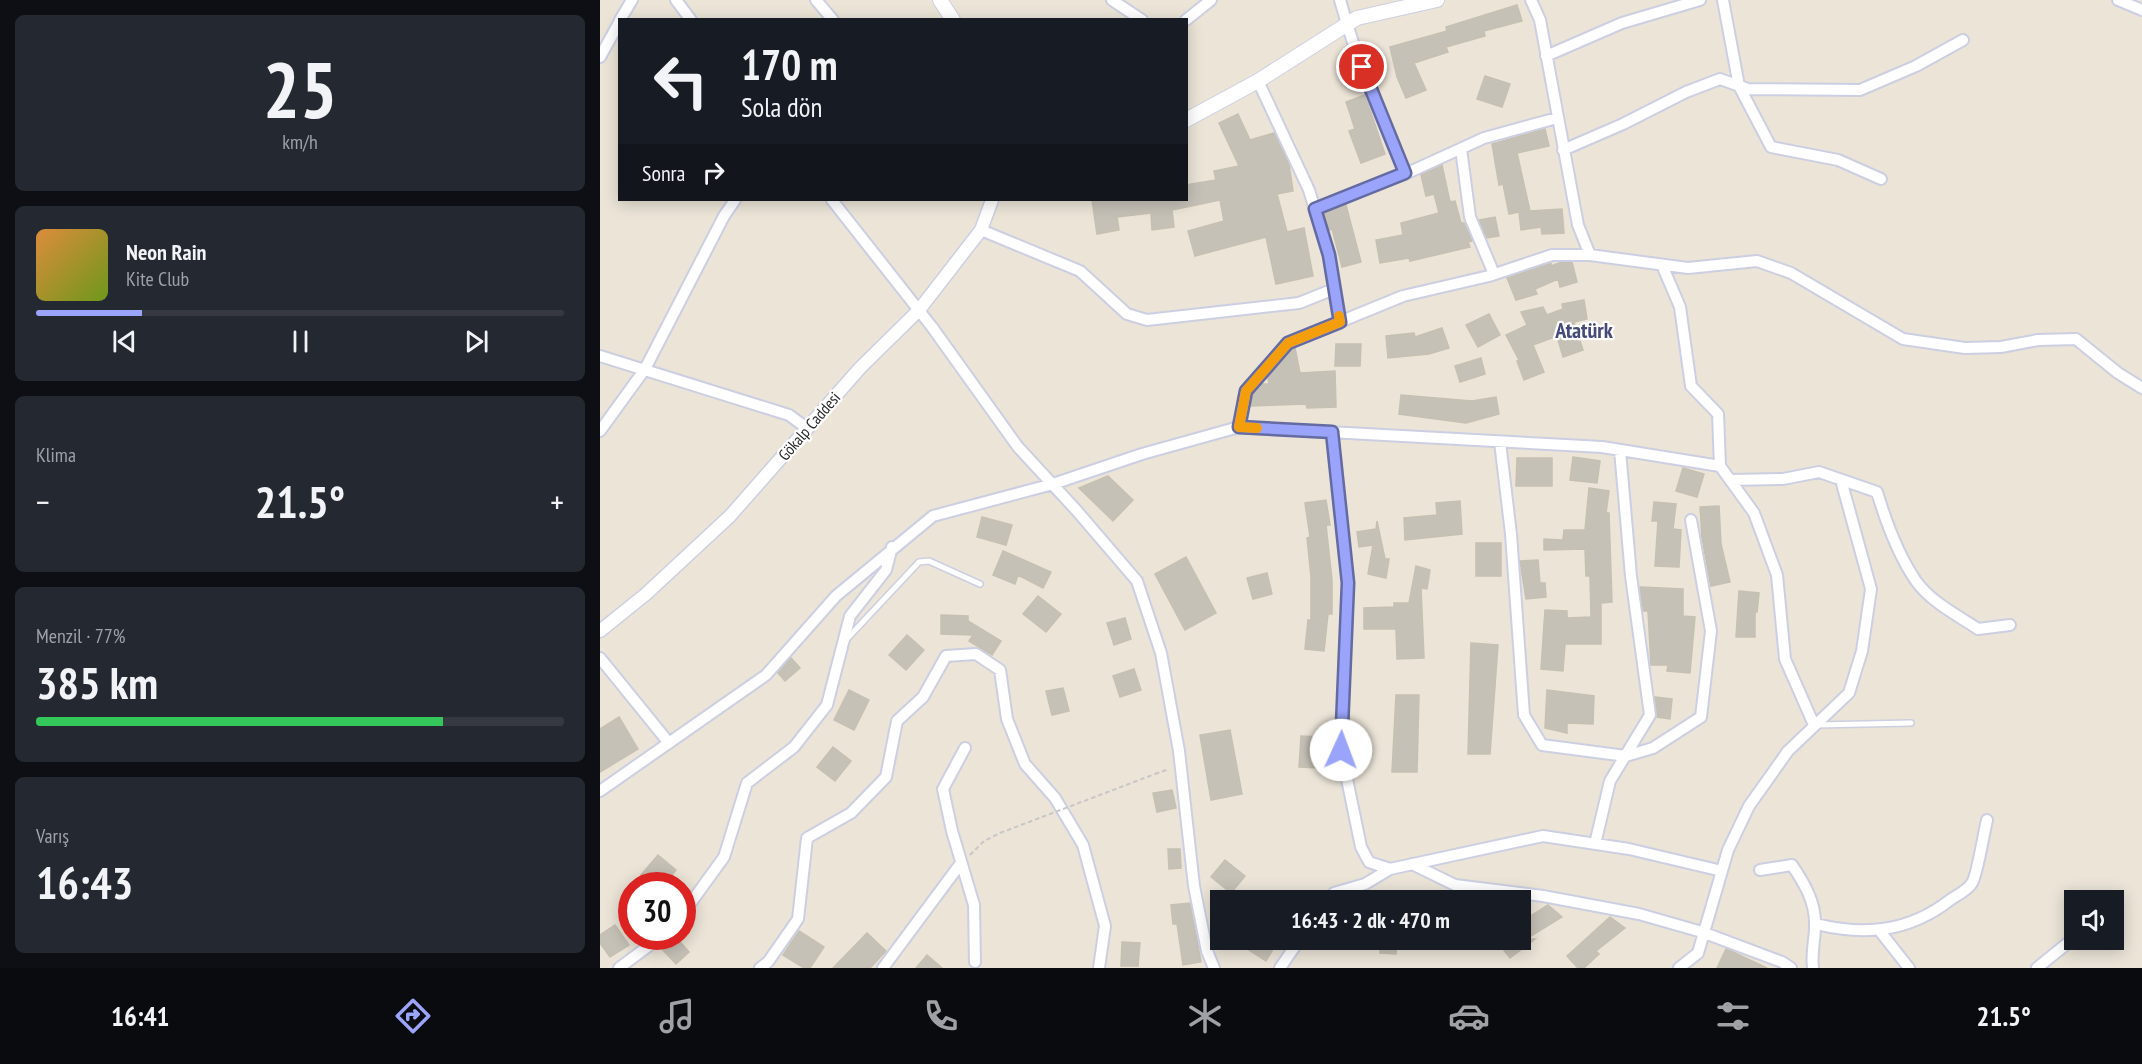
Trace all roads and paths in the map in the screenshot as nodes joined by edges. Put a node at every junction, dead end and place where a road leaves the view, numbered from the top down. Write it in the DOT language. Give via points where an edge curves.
graph roads {
  1 [pos="632,0"];
  2 [pos="676,0"];
  3 [pos="816,0"];
  4 [pos="940,0"];
  5 [pos="1112,0"];
  6 [pos="1210,0"];
  7 [pos="1340,0"];
  8 [pos="1437,0"];
  9 [pos="1531,0"];
  10 [pos="1700,0"];
  11 [pos="1723,0"];
  12 [pos="2118,0"];
  13 [pos="2142,10"];
  14 [pos="621,18"];
  15 [pos="690,18"];
  16 [pos="831,18"];
  17 [pos="951,18"];
  18 [pos="1139,18"];
  19 [pos="1188,18"];
  20 [pos="618,24"];
  21 [pos="1347,25"];
  22 [pos="1963,40"];
  23 [pos="1546,56"];
  24 [pos="600,57"];
  25 [pos="1258,81"];
  26 [pos="1738,86"];
  27 [pos="1557,118"];
  28 [pos="1188,119"];
  29 [pos="1461,149"];
  30 [pos="1563,150"];
  31 [pos="1405,173"];
  32 [pos="1881,179"];
  33 [pos="734,201"];
  34 [pos="833,201"];
  35 [pos="992,201"];
  36 [pos="1315,209"];
  37 [pos="981,230"];
  38 [pos="1590,255"];
  39 [pos="1662,265"];
  40 [pos="1494,274"];
  41 [pos="1334,289"];
  42 [pos="919,310"];
  43 [pos="1340,322"];
  44 [pos="600,356"];
  45 [pos="645,369"];
  46 [pos="2142,388"];
  47 [pos="1239,427"];
  48 [pos="808,429"];
  49 [pos="600,431"];
  50 [pos="1332,432"];
  51 [pos="1500,442"];
  52 [pos="1620,450"];
  53 [pos="1720,466"];
  54 [pos="1730,480"];
  55 [pos="1841,480"];
  56 [pos="1053,484"];
  57 [pos="1691,520"];
  58 [pos="892,547"];
  59 [pos="980,584"];
  60 [pos="2010,625"];
  61 [pos="600,631"];
  62 [pos="843,643"];
  63 [pos="600,658"];
  64 [pos="1911,723"];
  65 [pos="1814,725"];
  66 [pos="669,743"];
  67 [pos="965,748"];
  68 [pos="1626,756"];
  69 [pos="1181,765"];
  70 [pos="600,791"];
  71 [pos="1987,820"];
  72 [pos="1595,844"];
  73 [pos="961,862"];
  74 [pos="1412,864"];
  75 [pos="1390,869"];
  76 [pos="1722,870"];
  77 [pos="1760,870"];
  78 [pos="1346,890"];
  79 [pos="696,896"];
  80 [pos="1815,924"];
  81 [pos="1879,930"];
  82 [pos="1702,932"];
  83 [pos="2064,946"];
  84 [pos="643,950"];
  85 [pos="1292,950"];
  86 [pos="975,962"];
  87 [pos="619,968"];
  88 [pos="760,968"];
  89 [pos="883,968"];
  90 [pos="1099,968"];
  91 [pos="1214,968"];
  92 [pos="1280,968"];
  93 [pos="1679,968"];
  94 [pos="1791,968"];
  95 [pos="1813,968"];
  96 [pos="1909,968"];
  97 [pos="2037,968"];
  1 -- 14 [label="street"];
  2 -- 15 [label="street"];
  3 -- 16 [label="street"];
  4 -- 17 [label="main road"];
  5 -- 18 [label="street"];
  6 -- 19 [label="street"];
  7 -- 21 [label="street"];
  8 -- 21 [label="main road" via="1357,18"];
  9 -- 23 [label="street" via="1540,20"];
  10 -- 23 [label="street" via="1622,23"];
  11 -- 26 [label="street"];
  12 -- 13 [label="street"];
  20 -- 24 [label="street"];
  21 -- 25 [label="main road"];
  21 -- 31 [label="street"];
  22 -- 26 [label="street" via="1860,90"];
  23 -- 27 [label="street"];
  25 -- 28 [label="main road"];
  25 -- 36 [label="street"];
  26 -- 30 [label="street" via="1720,80 1686,92"];
  26 -- 32 [label="street" via="1771,147 1838,160"];
  27 -- 29 [label="street" via="1484,138"];
  27 -- 30 [label="street"];
  29 -- 31 [label="street"];
  29 -- 40 [label="street" via="1470,216"];
  30 -- 38 [label="street" via="1578,225"];
  31 -- 36 [label="street"];
  33 -- 45 [label="street"];
  34 -- 42 [label="street"];
  35 -- 37 [label="street, Gökalp Caddesi"];
  36 -- 41 [label="street"];
  37 -- 41 [label="street" via="1080,271 1127,314 1147,321 1299,303"];
  37 -- 42 [label="street, Gökalp Caddesi"];
  38 -- 39 [label="street"];
  38 -- 40 [label="street" via="1552,255"];
  39 -- 46 [label="street" via="1688,268 1757,261 1791,273 1903,339 1965,348 2076,339"];
  39 -- 53 [label="street" via="1680,307 1691,386 1718,414"];
  40 -- 43 [label="street" via="1403,296"];
  41 -- 43 [label="street"];
  42 -- 48 [label="street, Gökalp Caddesi" via="860,368"];
  42 -- 56 [label="street" via="1018,447"];
  43 -- 47 [label="street" via="1288,343 1246,391"];
  44 -- 45 [label="street"];
  45 -- 48 [label="street" via="789,415"];
  45 -- 49 [label="street"];
  47 -- 50 [label="street"];
  47 -- 56 [label="street"];
  48 -- 61 [label="street, Gökalp Caddesi" via="730,516"];
  50 -- 51 [label="street"];
  50 -- 75 [label="street" via="1348,583 1341,750 1361,847 1369,862"];
  51 -- 52 [label="street"];
  51 -- 68 [label="street" via="1524,715 1542,745"];
  52 -- 53 [label="street"];
  52 -- 68 [label="street" via="1631,576 1650,715"];
  53 -- 54 [label="street"];
  54 -- 55 [label="street" via="1783,479 1819,472"];
  54 -- 65 [label="street" via="1754,513 1777,575 1785,659"];
  55 -- 60 [label="street" via="1877,492 1887,524 1917,581 1938,602 1978,629"];
  55 -- 65 [label="street" via="1871,589 1862,651 1849,693"];
  56 -- 58 [label="street" via="933,516"];
  56 -- 69 [label="street" via="1137,581 1161,653"];
  57 -- 68 [label="street" via="1711,631 1701,717 1653,748"];
  58 -- 62 [label="street" via="886,570 850,616"];
  58 -- 66 [label="street" via="836,596 766,675"];
  59 -- 62 [label="lane" via="929,561 919,562"];
  62 -- 79 [label="street" via="827,705 794,747 747,783 724,857"];
  63 -- 66 [label="street"];
  64 -- 65 [label="lane"];
  65 -- 76 [label="street" via="1788,751 1749,806"];
  66 -- 70 [label="street"];
  67 -- 73 [label="street" via="943,789"];
  68 -- 72 [label="street" via="1610,782"];
  69 -- 73 [label="path, bridge" via="1000,833"];
  69 -- 91 [label="street" via="1194,886"];
  71 -- 81 [label="street" via="1972,884 1935,912 1901,927"];
  72 -- 74 [label="street" via="1543,836"];
  72 -- 76 [label="street"];
  73 -- 86 [label="street" via="974,905"];
  73 -- 89 [label="street"];
  74 -- 75 [label="street"];
  74 -- 82 [label="street" via="1455,885 1640,914"];
  75 -- 78 [label="street"];
  76 -- 82 [label="street"];
  77 -- 80 [label="street" via="1791,865 1809,892"];
  80 -- 81 [label="street" via="1842,930"];
  80 -- 95 [label="street"];
  81 -- 96 [label="street"];
  82 -- 93 [label="street" via="1698,953"];
  82 -- 94 [label="street"];
  83 -- 97 [label="street"];
  84 -- 87 [label="street"];
  85 -- 92 [label="street"];
  88 -- 90 [label="street" via="798,919 807,838 851,813 886,777 897,721 923,698 946,656 976,654 1000,670 1007,719 1025,764 1055,798 1083,845 1105,926"];
}
